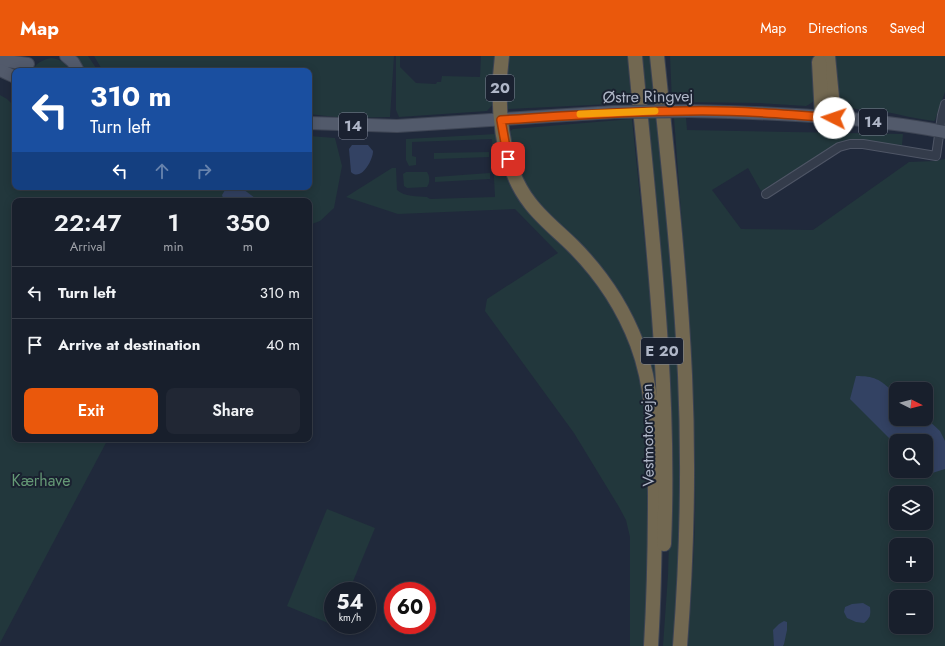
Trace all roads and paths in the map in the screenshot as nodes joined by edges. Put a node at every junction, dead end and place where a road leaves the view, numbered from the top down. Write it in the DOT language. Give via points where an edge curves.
graph roads {
  1 [pos="66,56"];
  2 [pos="502,56"];
  3 [pos="635,56"];
  4 [pos="657,56"];
  5 [pos="665,56"];
  6 [pos="818,56"];
  7 [pos="828,56"];
  8 [pos="0,60"];
  9 [pos="29,64"];
  10 [pos="76,68"];
  11 [pos="0,70"];
  12 [pos="12,76"];
  13 [pos="945,104"];
  14 [pos="828,118"];
  15 [pos="501,120"];
  16 [pos="312,124"];
  17 [pos="942,131"];
  18 [pos="766,194"];
  19 [pos="671,200"];
  20 [pos="651,646"];
  21 [pos="658,646"];
  22 [pos="680,646"];
  1 -- 10 [label="main road"];
  2 -- 15 [label="highway, 20"];
  3 -- 21 [label="highway, Vestmotorvejen / E 20" via="660,324 665,420 665,517"];
  4 -- 19 [label="highway, E 20"];
  5 -- 19 [label="highway"];
  6 -- 14 [label="highway"];
  7 -- 14 [label="highway"];
  8 -- 9 [label="main road"];
  11 -- 12 [label="main road"];
  13 -- 17 [label="street"];
  14 -- 15 [label="main road, Østre Ringvej / 14, bridge" via="689,110"];
  14 -- 17 [label="main road, Østre Ringvej / 14"];
  15 -- 16 [label="main road, Østre Ringvej / 14" via="385,126"];
  15 -- 20 [label="highway, E 20" via="508,159 521,190 541,216 583,256 606,286 623,313 642,362 650,394 654,447 655,549"];
  17 -- 18 [label="street" via="936,156 850,144 839,147"];
  19 -- 22 [label="highway, E 20" via="685,374 687,454 687,530"];
}
